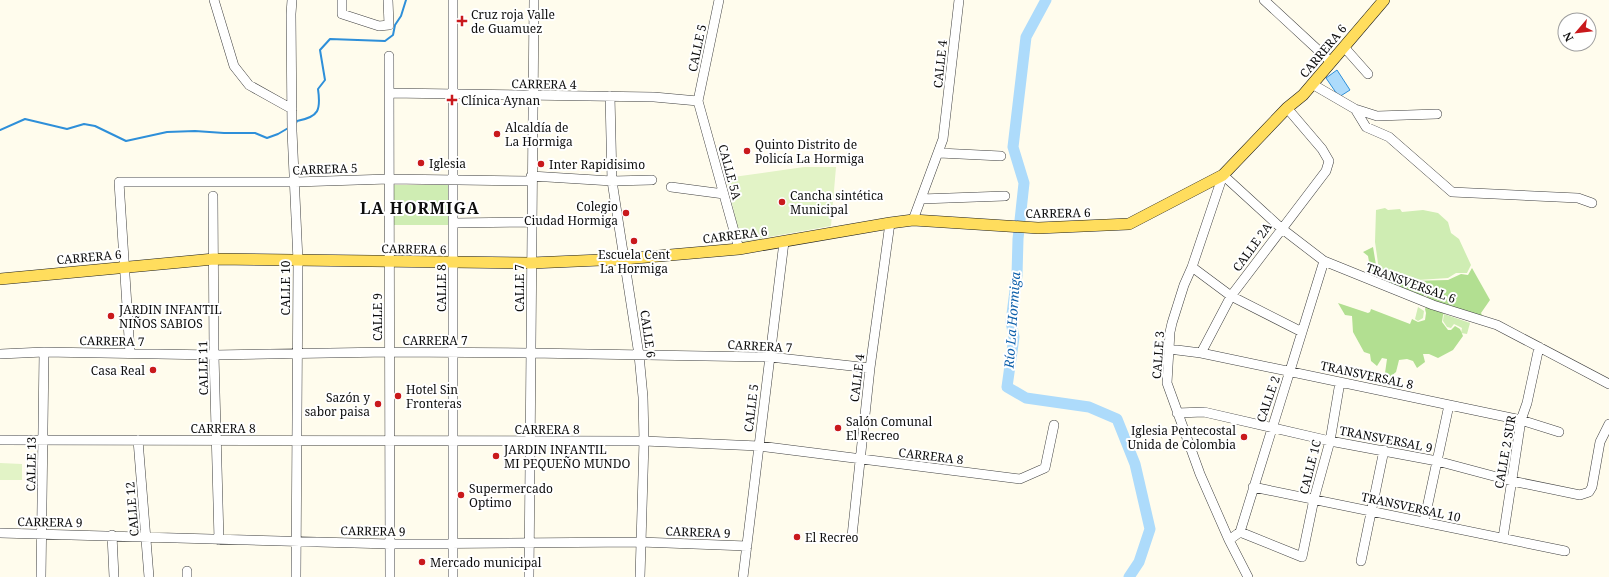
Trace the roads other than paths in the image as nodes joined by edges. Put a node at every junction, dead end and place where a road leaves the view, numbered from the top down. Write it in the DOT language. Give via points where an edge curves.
graph roads {
  1 [pos="214,0"];
  2 [pos="292,0"];
  3 [pos="342,0"];
  4 [pos="388,0"];
  5 [pos="453,0"];
  6 [pos="534,0"];
  7 [pos="719,0"];
  8 [pos="959,0"];
  9 [pos="1264,0"];
  10 [pos="1384,0"];
  11 [pos="1344,47"];
  12 [pos="389,56"];
  13 [pos="1331,62"];
  14 [pos="1368,74"];
  15 [pos="1312,84"];
  16 [pos="389,93"];
  17 [pos="453,95"];
  18 [pos="532,96"];
  19 [pos="610,96"];
  20 [pos="698,101"];
  21 [pos="1287,108"];
  22 [pos="292,109"];
  23 [pos="1355,109"];
  24 [pos="1437,114"];
  25 [pos="939,152"];
  26 [pos="1002,156"];
  27 [pos="1223,175"];
  28 [pos="531,178"];
  29 [pos="389,179"];
  30 [pos="453,180"];
  31 [pos="652,180"];
  32 [pos="612,181"];
  33 [pos="295,182"];
  34 [pos="671,187"];
  35 [pos="724,194"];
  36 [pos="214,196"];
  37 [pos="1005,196"];
  38 [pos="921,199"];
  39 [pos="1592,203"];
  40 [pos="913,220"];
  41 [pos="531,222"];
  42 [pos="890,223"];
  43 [pos="453,224"];
  44 [pos="1281,228"];
  45 [pos="784,242"];
  46 [pos="739,249"];
  47 [pos="624,259"];
  48 [pos="214,260"];
  49 [pos="298,261"];
  50 [pos="1324,261"];
  51 [pos="389,262"];
  52 [pos="453,263"];
  53 [pos="531,263"];
  54 [pos="124,267"];
  55 [pos="1192,267"];
  56 [pos="0,279"];
  57 [pos="1231,296"];
  58 [pos="1302,332"];
  59 [pos="1539,347"];
  60 [pos="1169,349"];
  61 [pos="44,352"];
  62 [pos="130,352"];
  63 [pos="389,352"];
  64 [pos="453,352"];
  65 [pos="530,353"];
  66 [pos="1201,353"];
  67 [pos="0,354"];
  68 [pos="297,354"];
  69 [pos="214,355"];
  70 [pos="640,355"];
  71 [pos="770,357"];
  72 [pos="870,368"];
  73 [pos="1290,371"];
  74 [pos="1340,382"];
  75 [pos="1609,384"];
  76 [pos="1449,405"];
  77 [pos="1177,413"];
  78 [pos="1521,420"];
  79 [pos="1609,424"];
  80 [pos="1054,425"];
  81 [pos="1271,428"];
  82 [pos="1559,432"];
  83 [pos="43,439"];
  84 [pos="0,440"];
  85 [pos="138,440"];
  86 [pos="216,440"];
  87 [pos="297,440"];
  88 [pos="530,440"];
  89 [pos="389,441"];
  90 [pos="453,441"];
  91 [pos="644,441"];
  92 [pos="1330,441"];
  93 [pos="759,446"];
  94 [pos="1384,450"];
  95 [pos="860,459"];
  96 [pos="1437,461"];
  97 [pos="1512,481"];
  98 [pos="1253,487"];
  99 [pos="1314,499"];
  100 [pos="1371,510"];
  101 [pos="1424,522"];
  102 [pos="1240,532"];
  103 [pos="0,533"];
  104 [pos="42,534"];
  105 [pos="112,535"];
  106 [pos="852,536"];
  107 [pos="146,537"];
  108 [pos="1503,538"];
  109 [pos="219,540"];
  110 [pos="1229,540"];
  111 [pos="297,542"];
  112 [pos="640,542"];
  113 [pos="390,544"];
  114 [pos="453,544"];
  115 [pos="529,544"];
  116 [pos="747,546"];
  117 [pos="1565,551"];
  118 [pos="1361,561"];
  119 [pos="42,577"];
  120 [pos="114,577"];
  121 [pos="149,577"];
  122 [pos="296,577"];
  123 [pos="390,577"];
  124 [pos="453,577"];
  125 [pos="528,577"];
  126 [pos="640,577"];
  127 [pos="743,577"];
  128 [pos="1248,577"];
  1 -- 22 [label="street" via="234,66 249,85"];
  2 -- 22 [label="street, CALLE 10"];
  3 -- 4 [label="street" via="342,14 379,26 389,25"];
  5 -- 17 [label="street, CALLE 8"];
  6 -- 18 [label="street, CALLE 7"];
  7 -- 20 [label="street, CALLE 5"];
  8 -- 25 [label="street, CALLE 4" via="943,139"];
  9 -- 13 [label="street"];
  10 -- 11 [label="main road, CARRERA 6"];
  11 -- 13 [label="main road, CARRERA 6"];
  11 -- 14 [label="street"];
  12 -- 16 [label="street, CALLE 9"];
  13 -- 15 [label="main road, CARRERA 6"];
  15 -- 21 [label="main road, CARRERA 6"];
  15 -- 23 [label="street"];
  16 -- 17 [label="street, CARRERA 4"];
  16 -- 29 [label="street, CALLE 9"];
  17 -- 18 [label="street, CARRERA 4"];
  17 -- 30 [label="street, CALLE 8"];
  18 -- 19 [label="street, CARRERA 4"];
  18 -- 28 [label="street, CALLE 7"];
  19 -- 20 [label="street, CARRERA 4"];
  19 -- 32 [label="street, CALLE 6"];
  20 -- 35 [label="street, CALLE 5A"];
  21 -- 27 [label="main road, CARRERA 6"];
  21 -- 44 [label="street, CALLE 2A" via="1330,161 1326,171"];
  22 -- 33 [label="street, CALLE 10"];
  23 -- 24 [label="street" via="1377,116"];
  23 -- 39 [label="street" via="1366,127 1389,137 1452,192 1578,198"];
  25 -- 26 [label="street"];
  25 -- 38 [label="street, CALLE 4"];
  27 -- 40 [label="main road, CARRERA 6" via="1129,224 1038,228"];
  27 -- 44 [label="street, TRANSVERSAL 6"];
  27 -- 55 [label="street, CALLE 3"];
  28 -- 30 [label="street, CARRERA 5"];
  28 -- 32 [label="street, CARRERA 5"];
  28 -- 41 [label="street, CALLE 7"];
  29 -- 30 [label="street, CARRERA 5"];
  29 -- 33 [label="street, CARRERA 5"];
  29 -- 51 [label="street, CALLE 9"];
  30 -- 43 [label="street, CALLE 8"];
  31 -- 32 [label="street, CARRERA 5"];
  32 -- 47 [label="street, CALLE 6"];
  33 -- 49 [label="street, CALLE 10"];
  33 -- 54 [label="street, CARRERA 5" via="119,182"];
  34 -- 35 [label="street"];
  35 -- 46 [label="street, CALLE 5A"];
  36 -- 48 [label="street, CALLE 11"];
  37 -- 38 [label="street"];
  38 -- 40 [label="street, CALLE 4"];
  40 -- 42 [label="main road, CARRERA 6"];
  41 -- 43 [label="street"];
  41 -- 53 [label="street, CALLE 7"];
  42 -- 45 [label="main road, CARRERA 6"];
  42 -- 72 [label="street, CALLE 4"];
  43 -- 52 [label="street, CALLE 8"];
  44 -- 50 [label="street, TRANSVERSAL 6"];
  44 -- 57 [label="street, CALLE 2A"];
  45 -- 46 [label="main road, CARRERA 6"];
  45 -- 71 [label="street, CALLE 5"];
  46 -- 47 [label="main road, CARRERA 6"];
  47 -- 53 [label="main road, CARRERA 6"];
  47 -- 70 [label="street, CALLE 6"];
  48 -- 49 [label="main road, CARRERA 6"];
  48 -- 54 [label="main road, CARRERA 6"];
  48 -- 69 [label="street, CALLE 11"];
  49 -- 51 [label="main road, CARRERA 6"];
  49 -- 68 [label="street, CALLE 10"];
  50 -- 58 [label="street, CALLE 2"];
  50 -- 59 [label="street, TRANSVERSAL 6" via="1433,306 1497,325"];
  51 -- 52 [label="main road, CARRERA 6"];
  51 -- 63 [label="street, CALLE 9"];
  52 -- 53 [label="main road, CARRERA 6"];
  52 -- 64 [label="street, CALLE 8"];
  53 -- 65 [label="street, CALLE 7"];
  54 -- 56 [label="main road, CARRERA 6"];
  54 -- 62 [label="street"];
  55 -- 57 [label="street"];
  55 -- 60 [label="street, CALLE 3" via="1172,323"];
  57 -- 58 [label="street"];
  57 -- 66 [label="street, CALLE 2A"];
  58 -- 73 [label="street, CALLE 2"];
  59 -- 75 [label="street, TRANSVERSAL 6"];
  59 -- 78 [label="street, CALLE 2 SUR"];
  60 -- 66 [label="street, TRANSVERSAL 8"];
  60 -- 77 [label="street, CALLE 3" via="1167,383"];
  61 -- 62 [label="street, CARRERA 7"];
  61 -- 67 [label="street, CARRERA 7"];
  61 -- 83 [label="street, CALLE 13"];
  62 -- 69 [label="street, CARRERA 7"];
  63 -- 64 [label="street, CARRERA 7"];
  63 -- 68 [label="street, CARRERA 7"];
  63 -- 89 [label="street, CALLE 9"];
  64 -- 65 [label="street, CARRERA 7"];
  64 -- 90 [label="street, CALLE 8"];
  65 -- 70 [label="street, CARRERA 7"];
  65 -- 88 [label="street, CALLE 7"];
  66 -- 73 [label="street, TRANSVERSAL 8"];
  68 -- 69 [label="street, CARRERA 7"];
  68 -- 87 [label="street, CALLE 10"];
  69 -- 86 [label="street, CALLE 11"];
  70 -- 71 [label="street, CARRERA 7"];
  70 -- 91 [label="street, CALLE 6"];
  71 -- 72 [label="street, CARRERA 7"];
  71 -- 93 [label="street, CALLE 5"];
  72 -- 95 [label="street, CALLE 4"];
  73 -- 74 [label="street, TRANSVERSAL 8"];
  73 -- 81 [label="street, CALLE 2"];
  74 -- 76 [label="street, TRANSVERSAL 8"];
  74 -- 92 [label="street, CALLE 1C"];
  76 -- 78 [label="street, TRANSVERSAL 8"];
  76 -- 96 [label="street"];
  77 -- 81 [label="street, TRANSVERSAL 9" via="1204,412"];
  77 -- 110 [label="street, CALLE 3"];
  78 -- 82 [label="street, TRANSVERSAL 8"];
  78 -- 97 [label="street, CALLE 2 SUR"];
  79 -- 97 [label="street, TRANSVERSAL 9" via="1600,442 1589,492 1580,495"];
  80 -- 95 [label="street, CARRERA 8" via="1045,468 1020,479"];
  81 -- 92 [label="street, TRANSVERSAL 9"];
  81 -- 98 [label="street, CALLE 2"];
  83 -- 84 [label="street, CARRERA 8"];
  83 -- 85 [label="street, CARRERA 8"];
  83 -- 104 [label="street, CALLE 13"];
  85 -- 86 [label="street, CARRERA 8"];
  85 -- 107 [label="street, CALLE 12"];
  86 -- 87 [label="street, CARRERA 8"];
  86 -- 109 [label="street, CALLE 11"];
  87 -- 89 [label="street, CARRERA 8"];
  87 -- 111 [label="street, CALLE 10"];
  88 -- 90 [label="street, CARRERA 8"];
  88 -- 91 [label="street, CARRERA 8"];
  88 -- 115 [label="street, CALLE 7"];
  89 -- 90 [label="street, CARRERA 8"];
  89 -- 113 [label="street, CALLE 9"];
  90 -- 114 [label="street, CALLE 8"];
  91 -- 93 [label="street, CARRERA 8"];
  91 -- 112 [label="street, CALLE 6"];
  92 -- 94 [label="street, TRANSVERSAL 9"];
  92 -- 99 [label="street, CALLE 1C"];
  93 -- 95 [label="street, CARRERA 8"];
  93 -- 116 [label="street, CALLE 5"];
  94 -- 96 [label="street, TRANSVERSAL 9"];
  94 -- 100 [label="street"];
  95 -- 106 [label="street, CALLE 4"];
  96 -- 97 [label="street, TRANSVERSAL 9"];
  96 -- 101 [label="street"];
  97 -- 108 [label="street, CALLE 2 SUR"];
  98 -- 99 [label="street, TRANSVERSAL 10"];
  98 -- 102 [label="street, CALLE 2"];
  99 -- 100 [label="street, TRANSVERSAL 10"];
  99 -- 102 [label="street, CALLE 1C" via="1302,557"];
  100 -- 101 [label="street, TRANSVERSAL 10"];
  100 -- 118 [label="street"];
  101 -- 108 [label="street, TRANSVERSAL 10"];
  102 -- 110 [label="street"];
  103 -- 104 [label="street, CARRERA 9"];
  104 -- 105 [label="street, CARRERA 9"];
  104 -- 119 [label="street, CALLE 13"];
  105 -- 107 [label="street, CARRERA 9"];
  105 -- 120 [label="street"];
  107 -- 109 [label="street, CARRERA 9"];
  107 -- 121 [label="street, CALLE 12"];
  108 -- 117 [label="street, TRANSVERSAL 10"];
  109 -- 111 [label="street, CARRERA 9"];
  110 -- 128 [label="street, CALLE 3"];
  111 -- 113 [label="street, CARRERA 9"];
  111 -- 122 [label="street, CALLE 10"];
  112 -- 115 [label="street, CARRERA 9"];
  112 -- 116 [label="street, CARRERA 9"];
  112 -- 126 [label="street, CALLE 6"];
  113 -- 114 [label="street, CARRERA 9"];
  113 -- 123 [label="street, CALLE 9"];
  114 -- 115 [label="street, CARRERA 9"];
  114 -- 124 [label="street, CALLE 8"];
  115 -- 125 [label="street, CALLE 7"];
  116 -- 127 [label="street, CALLE 5"];
}
